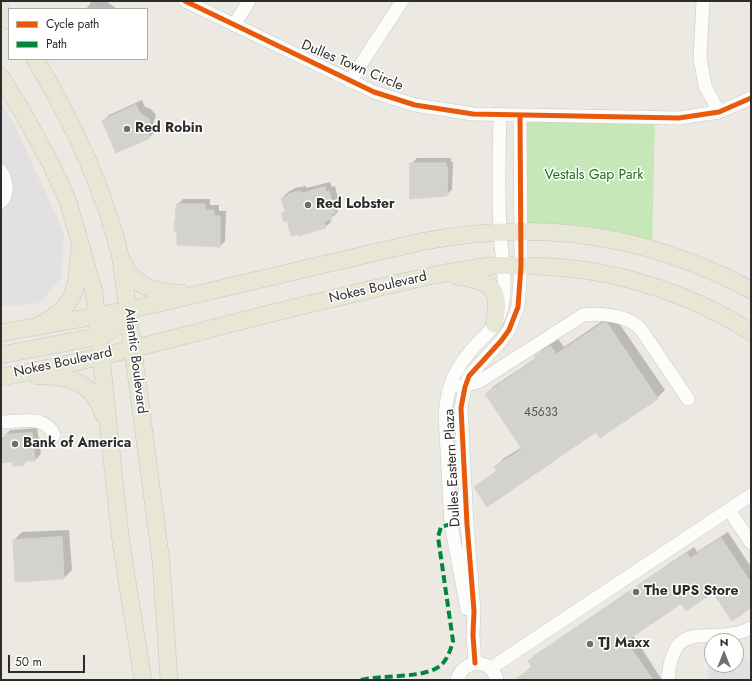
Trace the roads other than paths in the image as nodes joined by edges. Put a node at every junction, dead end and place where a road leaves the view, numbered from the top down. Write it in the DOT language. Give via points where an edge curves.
graph roads {
  1 [pos="185,1"];
  2 [pos="249,1"];
  3 [pos="402,1"];
  4 [pos="703,1"];
  5 [pos="1,10"];
  6 [pos="8,19"];
  7 [pos="234,25"];
  8 [pos="37,60"];
  9 [pos="1,77"];
  10 [pos="350,81"];
  11 [pos="751,98"];
  12 [pos="719,112"];
  13 [pos="500,114"];
  14 [pos="520,115"];
  15 [pos="1,171"];
  16 [pos="1,202"];
  17 [pos="520,230"];
  18 [pos="500,231"];
  19 [pos="80,240"];
  20 [pos="121,259"];
  21 [pos="504,266"];
  22 [pos="521,266"];
  23 [pos="443,273"];
  24 [pos="751,290"];
  25 [pos="197,294"];
  26 [pos="129,310"];
  27 [pos="97,316"];
  28 [pos="494,324"];
  29 [pos="28,329"];
  30 [pos="751,332"];
  31 [pos="1,333"];
  32 [pos="100,336"];
  33 [pos="134,348"];
  34 [pos="1,355"];
  35 [pos="101,355"];
  36 [pos="1,377"];
  37 [pos="448,386"];
  38 [pos="465,387"];
  39 [pos="688,399"];
  40 [pos="1,422"];
  41 [pos="108,428"];
  42 [pos="54,435"];
  43 [pos="751,495"];
  44 [pos="729,510"];
  45 [pos="751,542"];
  46 [pos="751,628"];
  47 [pos="473,635"];
  48 [pos="475,663"];
  49 [pos="491,668"];
  50 [pos="143,680"];
  51 [pos="169,680"];
  52 [pos="457,680"];
  53 [pos="497,680"];
  54 [pos="668,680"];
  1 -- 7 [label="street, Dulles Town Circle"];
  2 -- 7 [label="street"];
  3 -- 10 [label="street"];
  4 -- 12 [label="street" via="700,58 706,86"];
  5 -- 6 [label="main road"];
  7 -- 10 [label="street, Dulles Town Circle"];
  8 -- 20 [label="main road, Atlantic Boulevard" via="86,153 109,216"];
  9 -- 19 [label="main road" via="52,166 68,201"];
  10 -- 13 [label="street, Dulles Town Circle" via="382,95 415,105 446,111"];
  11 -- 12 [label="street, Dulles Town Circle"];
  12 -- 14 [label="street, Dulles Town Circle" via="679,118"];
  13 -- 14 [label="street, Dulles Town Circle"];
  13 -- 18 [label="street"];
  14 -- 17 [label="street"];
  15 -- 16 [label="street" via="6,186"];
  17 -- 18 [label="main road"];
  17 -- 22 [label="street"];
  17 -- 24 [label="main road" via="583,234 629,242 696,263"];
  18 -- 21 [label="street"];
  18 -- 25 [label="main road" via="420,242"];
  19 -- 27 [label="main road"];
  19 -- 29 [label="main road" via="74,294 51,319"];
  20 -- 25 [label="main road" via="127,272 145,287 162,292"];
  20 -- 26 [label="main road, Atlantic Boulevard"];
  21 -- 22 [label="main road, Nokes Boulevard"];
  21 -- 23 [label="main road, Nokes Boulevard"];
  21 -- 28 [label="street, Dulles Eastern Plaza" via="503,304"];
  22 -- 30 [label="main road, Nokes Boulevard" via="596,272 643,283 691,300"];
  22 -- 38 [label="street, Dulles Eastern Plaza" via="520,294 514,319 501,341 469,376"];
  23 -- 28 [label="main road" via="489,284 494,289 498,304"];
  23 -- 33 [label="main road, Nokes Boulevard"];
  25 -- 26 [label="main road"];
  26 -- 27 [label="main road"];
  26 -- 32 [label="main road" via="116,327"];
  26 -- 33 [label="main road, Atlantic Boulevard"];
  27 -- 29 [label="main road"];
  27 -- 32 [label="main road"];
  28 -- 37 [label="street, Dulles Eastern Plaza" via="467,355"];
  29 -- 31 [label="main road"];
  32 -- 34 [label="main road"];
  32 -- 35 [label="main road"];
  33 -- 35 [label="main road, Nokes Boulevard"];
  33 -- 51 [label="main road, Atlantic Boulevard" via="161,561"];
  35 -- 36 [label="main road, Nokes Boulevard"];
  35 -- 41 [label="main road"];
  36 -- 41 [label="main road" via="56,376 76,380 100,404"];
  37 -- 38 [label="street"];
  37 -- 47 [label="street, Dulles Eastern Plaza" via="445,415 451,524"];
  38 -- 39 [label="street" via="480,381 583,315 594,314 633,322 640,328"];
  38 -- 47 [label="street, Dulles Eastern Plaza" via="461,424 474,611"];
  40 -- 42 [label="street" via="40,421 51,428"];
  41 -- 50 [label="main road" via="121,542"];
  43 -- 44 [label="street"];
  44 -- 45 [label="street"];
  44 -- 49 [label="street"];
  46 -- 54 [label="street" via="738,634 701,636 680,643 671,656"];
  47 -- 48 [label="street, Dulles Eastern Plaza"];
  48 -- 49 [label="street"];
  48 -- 52 [label="street" via="467,665"];
  49 -- 53 [label="street"];
}
